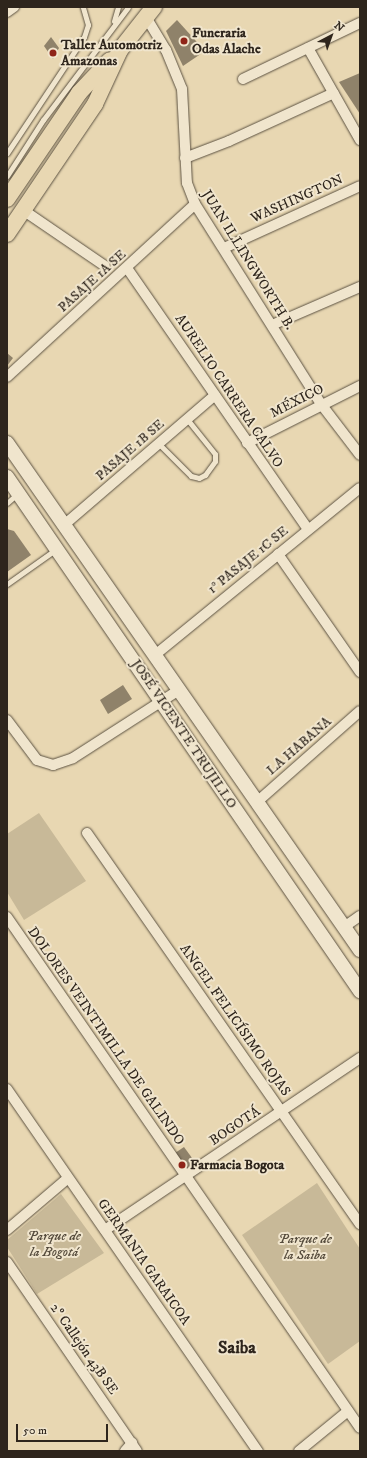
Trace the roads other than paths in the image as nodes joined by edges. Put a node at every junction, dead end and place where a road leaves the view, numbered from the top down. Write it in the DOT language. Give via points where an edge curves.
graph roads {
  1 [pos="14,7"];
  2 [pos="83,7"];
  3 [pos="118,7"];
  4 [pos="128,7"];
  5 [pos="7,12"];
  6 [pos="150,12"];
  7 [pos="360,23"];
  8 [pos="114,24"];
  9 [pos="308,48"];
  10 [pos="120,50"];
  11 [pos="243,79"];
  12 [pos="334,93"];
  13 [pos="360,140"];
  14 [pos="7,153"];
  15 [pos="185,158"];
  16 [pos="11,181"];
  17 [pos="360,186"];
  18 [pos="7,199"];
  19 [pos="195,204"];
  20 [pos="23,210"];
  21 [pos="7,234"];
  22 [pos="224,248"];
  23 [pos="105,266"];
  24 [pos="127,268"];
  25 [pos="360,287"];
  26 [pos="272,325"];
  27 [pos="7,377"];
  28 [pos="360,386"];
  29 [pos="215,395"];
  30 [pos="321,404"];
  31 [pos="187,419"];
  32 [pos="7,443"];
  33 [pos="247,443"];
  34 [pos="159,444"];
  35 [pos="360,455"];
  36 [pos="7,477"];
  37 [pos="360,488"];
  38 [pos="18,493"];
  39 [pos="7,503"];
  40 [pos="64,525"];
  41 [pos="308,529"];
  42 [pos="56,549"];
  43 [pos="278,554"];
  44 [pos="7,584"];
  45 [pos="155,655"];
  46 [pos="360,672"];
  47 [pos="179,690"];
  48 [pos="161,702"];
  49 [pos="360,711"];
  50 [pos="7,720"];
  51 [pos="257,802"];
  52 [pos="87,833"];
  53 [pos="360,916"];
  54 [pos="7,917"];
  55 [pos="344,927"];
  56 [pos="360,950"];
  57 [pos="360,991"];
  58 [pos="360,1058"];
  59 [pos="7,1089"];
  60 [pos="282,1111"];
  61 [pos="186,1176"];
  62 [pos="68,1178"];
  63 [pos="360,1224"];
  64 [pos="7,1230"];
  65 [pos="105,1230"];
  66 [pos="7,1262"];
  67 [pos="348,1411"];
  68 [pos="360,1428"];
  69 [pos="131,1448"];
  70 [pos="258,1451"];
  71 [pos="299,1451"];
  1 -- 5 [label="street"];
  2 -- 14 [label="lane" via="88,25 84,37"];
  3 -- 8 [label="lane"];
  4 -- 8 [label="lane"];
  6 -- 10 [label="main road"];
  6 -- 15 [label="street, JUAN ILLINGWORTH B." via="182,89"];
  7 -- 9 [label="street"];
  8 -- 16 [label="lane" via="43,120"];
  9 -- 11 [label="street"];
  9 -- 12 [label="street"];
  10 -- 16 [label="main road" via="79,93"];
  10 -- 20 [label="main road" via="95,104"];
  12 -- 13 [label="street"];
  12 -- 15 [label="street" via="229,141"];
  15 -- 19 [label="street, JUAN ILLINGWORTH B." via="187,183"];
  16 -- 18 [label="main road"];
  17 -- 22 [label="street, WASHINGTON"];
  19 -- 22 [label="street, JUAN ILLINGWORTH B."];
  19 -- 24 [label="street, PASAJE 1A SE"];
  20 -- 21 [label="main road"];
  20 -- 23 [label="street"];
  22 -- 26 [label="street, JUAN ILLINGWORTH B."];
  24 -- 27 [label="street, PASAJE 1A SE"];
  24 -- 29 [label="street, AURELIO CARRERA CALVO"];
  25 -- 26 [label="street"];
  26 -- 30 [label="street, JUAN ILLINGWORTH B."];
  28 -- 30 [label="street, MÉXICO"];
  29 -- 31 [label="street, PASAJE 1B SE"];
  29 -- 33 [label="street, AURELIO CARRERA CALVO"];
  30 -- 33 [label="street, MÉXICO"];
  30 -- 35 [label="street, JUAN ILLINGWORTH B."];
  31 -- 34 [label="street, PASAJE 1B SE"];
  31 -- 34 [label="lane" via="215,454 215,461 205,475 199,478 191,476"];
  32 -- 40 [label="main road, JOSÉ VICENTE TRUJILLO"];
  33 -- 41 [label="street, AURELIO CARRERA CALVO"];
  34 -- 40 [label="street, PASAJE 1B SE"];
  36 -- 38 [label="main road, JOSÉ VICENTE TRUJILLO"];
  37 -- 41 [label="street, 1° PASAJE 1C SE"];
  38 -- 39 [label="lane"];
  38 -- 42 [label="main road, JOSÉ VICENTE TRUJILLO"];
  40 -- 45 [label="main road, JOSÉ VICENTE TRUJILLO"];
  41 -- 43 [label="street, 1° PASAJE 1C SE"];
  42 -- 44 [label="lane"];
  42 -- 48 [label="main road, JOSÉ VICENTE TRUJILLO"];
  43 -- 45 [label="street, 1° PASAJE 1C SE"];
  43 -- 46 [label="street"];
  45 -- 47 [label="main road, JOSÉ VICENTE TRUJILLO"];
  47 -- 48 [label="street"];
  47 -- 51 [label="main road, JOSÉ VICENTE TRUJILLO"];
  48 -- 50 [label="street" via="62,763 44,764 31,753"];
  48 -- 57 [label="main road, JOSÉ VICENTE TRUJILLO"];
  49 -- 51 [label="street, LA HABANA"];
  51 -- 55 [label="main road, JOSÉ VICENTE TRUJILLO"];
  52 -- 60 [label="street, ANGEL FELICÍSIMO ROJAS"];
  53 -- 55 [label="street"];
  54 -- 61 [label="street, DOLORES VEINTIMILLA DE GALINDO"];
  55 -- 56 [label="main road, JOSÉ VICENTE TRUJILLO"];
  58 -- 60 [label="street, BOGOTÁ"];
  59 -- 62 [label="street, GERMANIA GARAICOA"];
  60 -- 61 [label="street, BOGOTÁ"];
  60 -- 63 [label="street, ANGEL FELICÍSIMO ROJAS"];
  61 -- 65 [label="street, BOGOTÁ"];
  61 -- 67 [label="street, DOLORES VEINTIMILLA DE GALINDO"];
  62 -- 64 [label="street"];
  62 -- 65 [label="street, GERMANIA GARAICOA"];
  65 -- 70 [label="street, GERMANIA GARAICOA"];
  66 -- 69 [label="street, 2º Callejón 43B SE"];
  67 -- 68 [label="street, DOLORES VEINTIMILLA DE GALINDO"];
  67 -- 71 [label="street"];
}
